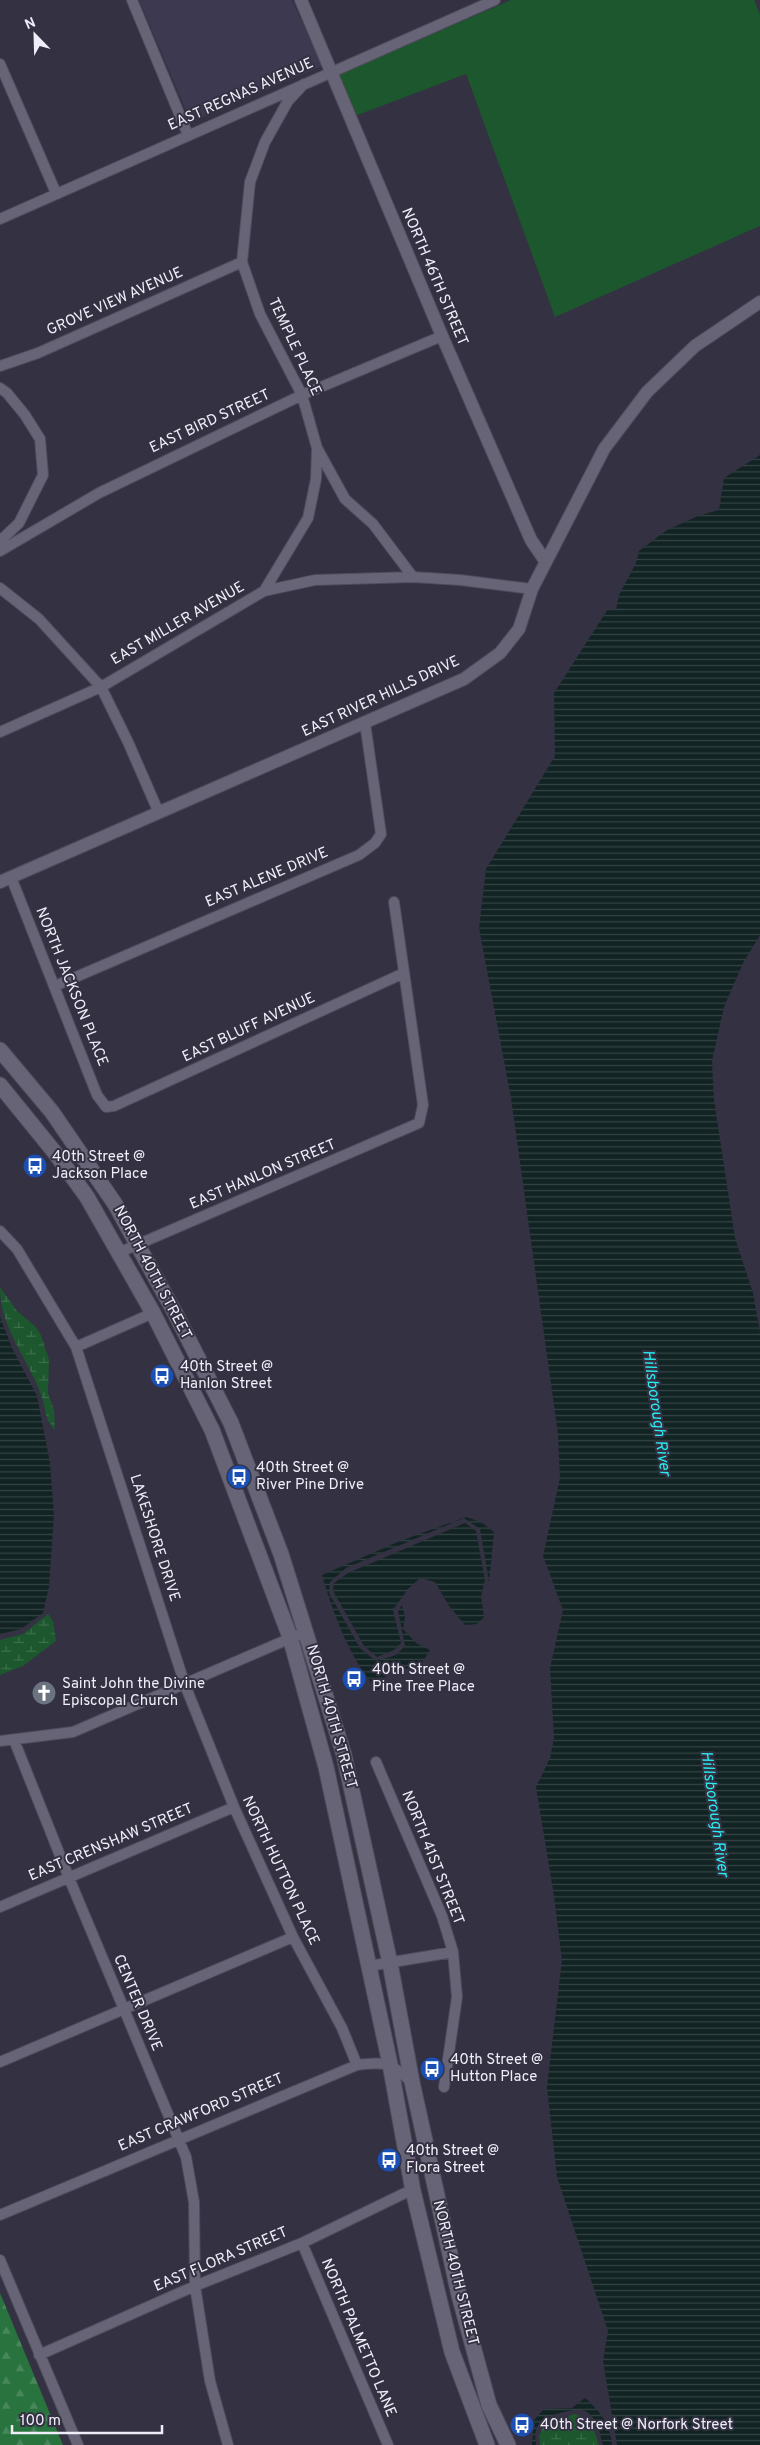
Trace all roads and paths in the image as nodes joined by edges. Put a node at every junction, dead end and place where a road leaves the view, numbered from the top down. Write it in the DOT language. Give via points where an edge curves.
graph roads {
  1 [pos="132,0"];
  2 [pos="301,0"];
  3 [pos="495,0"];
  4 [pos="476,4"];
  5 [pos="0,64"];
  6 [pos="331,71"];
  7 [pos="304,84"];
  8 [pos="4,85"];
  9 [pos="188,135"];
  10 [pos="56,193"];
  11 [pos="0,219"];
  12 [pos="242,262"];
  13 [pos="760,302"];
  14 [pos="442,336"];
  15 [pos="0,366"];
  16 [pos="0,388"];
  17 [pos="302,395"];
  18 [pos="317,448"];
  19 [pos="0,541"];
  20 [pos="0,551"];
  21 [pos="546,562"];
  22 [pos="413,577"];
  23 [pos="0,588"];
  24 [pos="532,589"];
  25 [pos="264,591"];
  26 [pos="100,687"];
  27 [pos="365,723"];
  28 [pos="0,732"];
  29 [pos="159,813"];
  30 [pos="6,879"];
  31 [pos="394,902"];
  32 [pos="404,973"];
  33 [pos="55,986"];
  34 [pos="0,1050"];
  35 [pos="0,1085"];
  36 [pos="106,1107"];
  37 [pos="0,1231"];
  38 [pos="138,1245"];
  39 [pos="118,1253"];
  40 [pos="153,1313"];
  41 [pos="76,1347"];
  42 [pos="231,1423"];
  43 [pos="212,1430"];
  44 [pos="307,1631"];
  45 [pos="290,1637"];
  46 [pos="185,1685"];
  47 [pos="0,1740"];
  48 [pos="14,1740"];
  49 [pos="376,1762"];
  50 [pos="234,1807"];
  51 [pos="69,1878"];
  52 [pos="0,1907"];
  53 [pos="293,1937"];
  54 [pos="453,1952"];
  55 [pos="390,1963"];
  56 [pos="369,1966"];
  57 [pos="124,2009"];
  58 [pos="0,2062"];
  59 [pos="390,2064"];
  60 [pos="357,2065"];
  61 [pos="412,2082"];
  62 [pos="444,2087"];
  63 [pos="178,2139"];
  64 [pos="413,2191"];
  65 [pos="0,2215"];
  66 [pos="302,2243"];
  67 [pos="0,2260"];
  68 [pos="195,2286"];
  69 [pos="39,2355"];
  70 [pos="78,2445"];
  71 [pos="228,2445"];
  72 [pos="388,2445"];
  73 [pos="487,2445"];
  74 [pos="508,2445"];
  1 -- 9 [label="street"];
  2 -- 6 [label="street, NORTH 46TH STREET"];
  3 -- 4 [label="street, EAST REGNAS AVENUE"];
  4 -- 6 [label="street, EAST REGNAS AVENUE"];
  5 -- 8 [label="street"];
  6 -- 7 [label="street, EAST REGNAS AVENUE"];
  6 -- 14 [label="street, NORTH 46TH STREET"];
  7 -- 9 [label="street, EAST REGNAS AVENUE"];
  7 -- 12 [label="street, TEMPLE PLACE" via="288,101 265,142 250,182"];
  8 -- 10 [label="street"];
  9 -- 10 [label="street, EAST REGNAS AVENUE"];
  10 -- 11 [label="street, EAST REGNAS AVENUE"];
  12 -- 15 [label="street, GROVE VIEW AVENUE" via="38,353"];
  12 -- 17 [label="street, TEMPLE PLACE" via="260,314"];
  13 -- 21 [label="street, EAST RIVER HILLS DRIVE" via="695,346 647,392 604,449"];
  14 -- 17 [label="street, EAST BIRD STREET"];
  14 -- 21 [label="street, NORTH 46TH STREET" via="531,540"];
  16 -- 19 [label="street" via="25,415 40,439 43,475 19,524"];
  17 -- 18 [label="street, TEMPLE PLACE"];
  17 -- 20 [label="street, EAST BIRD STREET" via="99,493"];
  18 -- 22 [label="street, TEMPLE PLACE" via="345,499 373,524"];
  18 -- 25 [label="street, EAST MILLER AVENUE" via="316,479 308,518"];
  21 -- 24 [label="street, EAST RIVER HILLS DRIVE"];
  22 -- 24 [label="street"];
  22 -- 25 [label="street" via="315,580"];
  23 -- 26 [label="street" via="39,619"];
  24 -- 27 [label="street, EAST RIVER HILLS DRIVE" via="519,629 500,653 464,679"];
  25 -- 26 [label="street, EAST MILLER AVENUE"];
  26 -- 28 [label="street, EAST MILLER AVENUE"];
  26 -- 29 [label="street"];
  27 -- 29 [label="street, EAST RIVER HILLS DRIVE"];
  27 -- 33 [label="street, EAST ALENE DRIVE" via="381,834 375,843 359,855"];
  29 -- 30 [label="street, EAST RIVER HILLS DRIVE"];
  30 -- 33 [label="street, NORTH JACKSON PLACE"];
  31 -- 32 [label="street"];
  32 -- 36 [label="street, EAST BLUFF AVENUE"];
  32 -- 38 [label="street, EAST HANLON STREET" via="423,1106 419,1124"];
  33 -- 36 [label="street, NORTH JACKSON PLACE" via="97,1095"];
  34 -- 38 [label="main road, NORTH 40TH STREET" via="74,1142"];
  35 -- 39 [label="main road, NORTH 40TH STREET" via="87,1197"];
  37 -- 41 [label="street, LAKESHORE DRIVE" via="18,1249"];
  38 -- 39 [label="street, EAST HANLON STREET"];
  38 -- 42 [label="main road, NORTH 40TH STREET"];
  39 -- 40 [label="main road, NORTH 40TH STREET"];
  40 -- 41 [label="street"];
  40 -- 43 [label="main road, NORTH 40TH STREET"];
  41 -- 46 [label="street, LAKESHORE DRIVE"];
  42 -- 43 [label="main road"];
  42 -- 44 [label="main road, NORTH 40TH STREET"];
  43 -- 45 [label="main road, NORTH 40TH STREET"];
  44 -- 45 [label="street"];
  44 -- 55 [label="main road, NORTH 40TH STREET" via="344,1755"];
  45 -- 46 [label="street"];
  45 -- 56 [label="main road, NORTH 40TH STREET" via="326,1767"];
  46 -- 48 [label="street" via="73,1732"];
  46 -- 50 [label="street, NORTH HUTTON PLACE"];
  47 -- 48 [label="street"];
  48 -- 51 [label="street, CENTER DRIVE"];
  49 -- 54 [label="street, NORTH 41ST STREET" via="442,1916"];
  50 -- 51 [label="street, EAST CRENSHAW STREET"];
  50 -- 53 [label="street, NORTH HUTTON PLACE"];
  51 -- 52 [label="street, EAST CRENSHAW STREET"];
  51 -- 57 [label="street, CENTER DRIVE"];
  53 -- 57 [label="street"];
  53 -- 60 [label="street, NORTH HUTTON PLACE" via="342,2028"];
  54 -- 55 [label="street"];
  54 -- 62 [label="street, NORTH 41ST STREET" via="457,1997"];
  55 -- 56 [label="street"];
  55 -- 61 [label="main road, NORTH 40TH STREET"];
  56 -- 59 [label="main road, NORTH 40TH STREET"];
  57 -- 58 [label="street"];
  57 -- 63 [label="street, CENTER DRIVE"];
  59 -- 60 [label="street, EAST CRAWFORD STREET"];
  59 -- 61 [label="street"];
  59 -- 64 [label="main road, NORTH 40TH STREET"];
  60 -- 63 [label="street, EAST CRAWFORD STREET"];
  61 -- 74 [label="main road, NORTH 40TH STREET" via="459,2295 489,2405"];
  63 -- 65 [label="street, EAST CRAWFORD STREET"];
  63 -- 68 [label="street, CENTER DRIVE" via="191,2178"];
  64 -- 66 [label="street, EAST FLORA STREET"];
  64 -- 73 [label="main road, NORTH 40TH STREET" via="452,2352"];
  66 -- 68 [label="street, EAST FLORA STREET"];
  66 -- 72 [label="street, NORTH PALMETTO LANE"];
  67 -- 69 [label="street"];
  68 -- 69 [label="street, EAST FLORA STREET"];
  68 -- 71 [label="street, CENTER DRIVE" via="210,2381"];
  69 -- 70 [label="street"];
}
